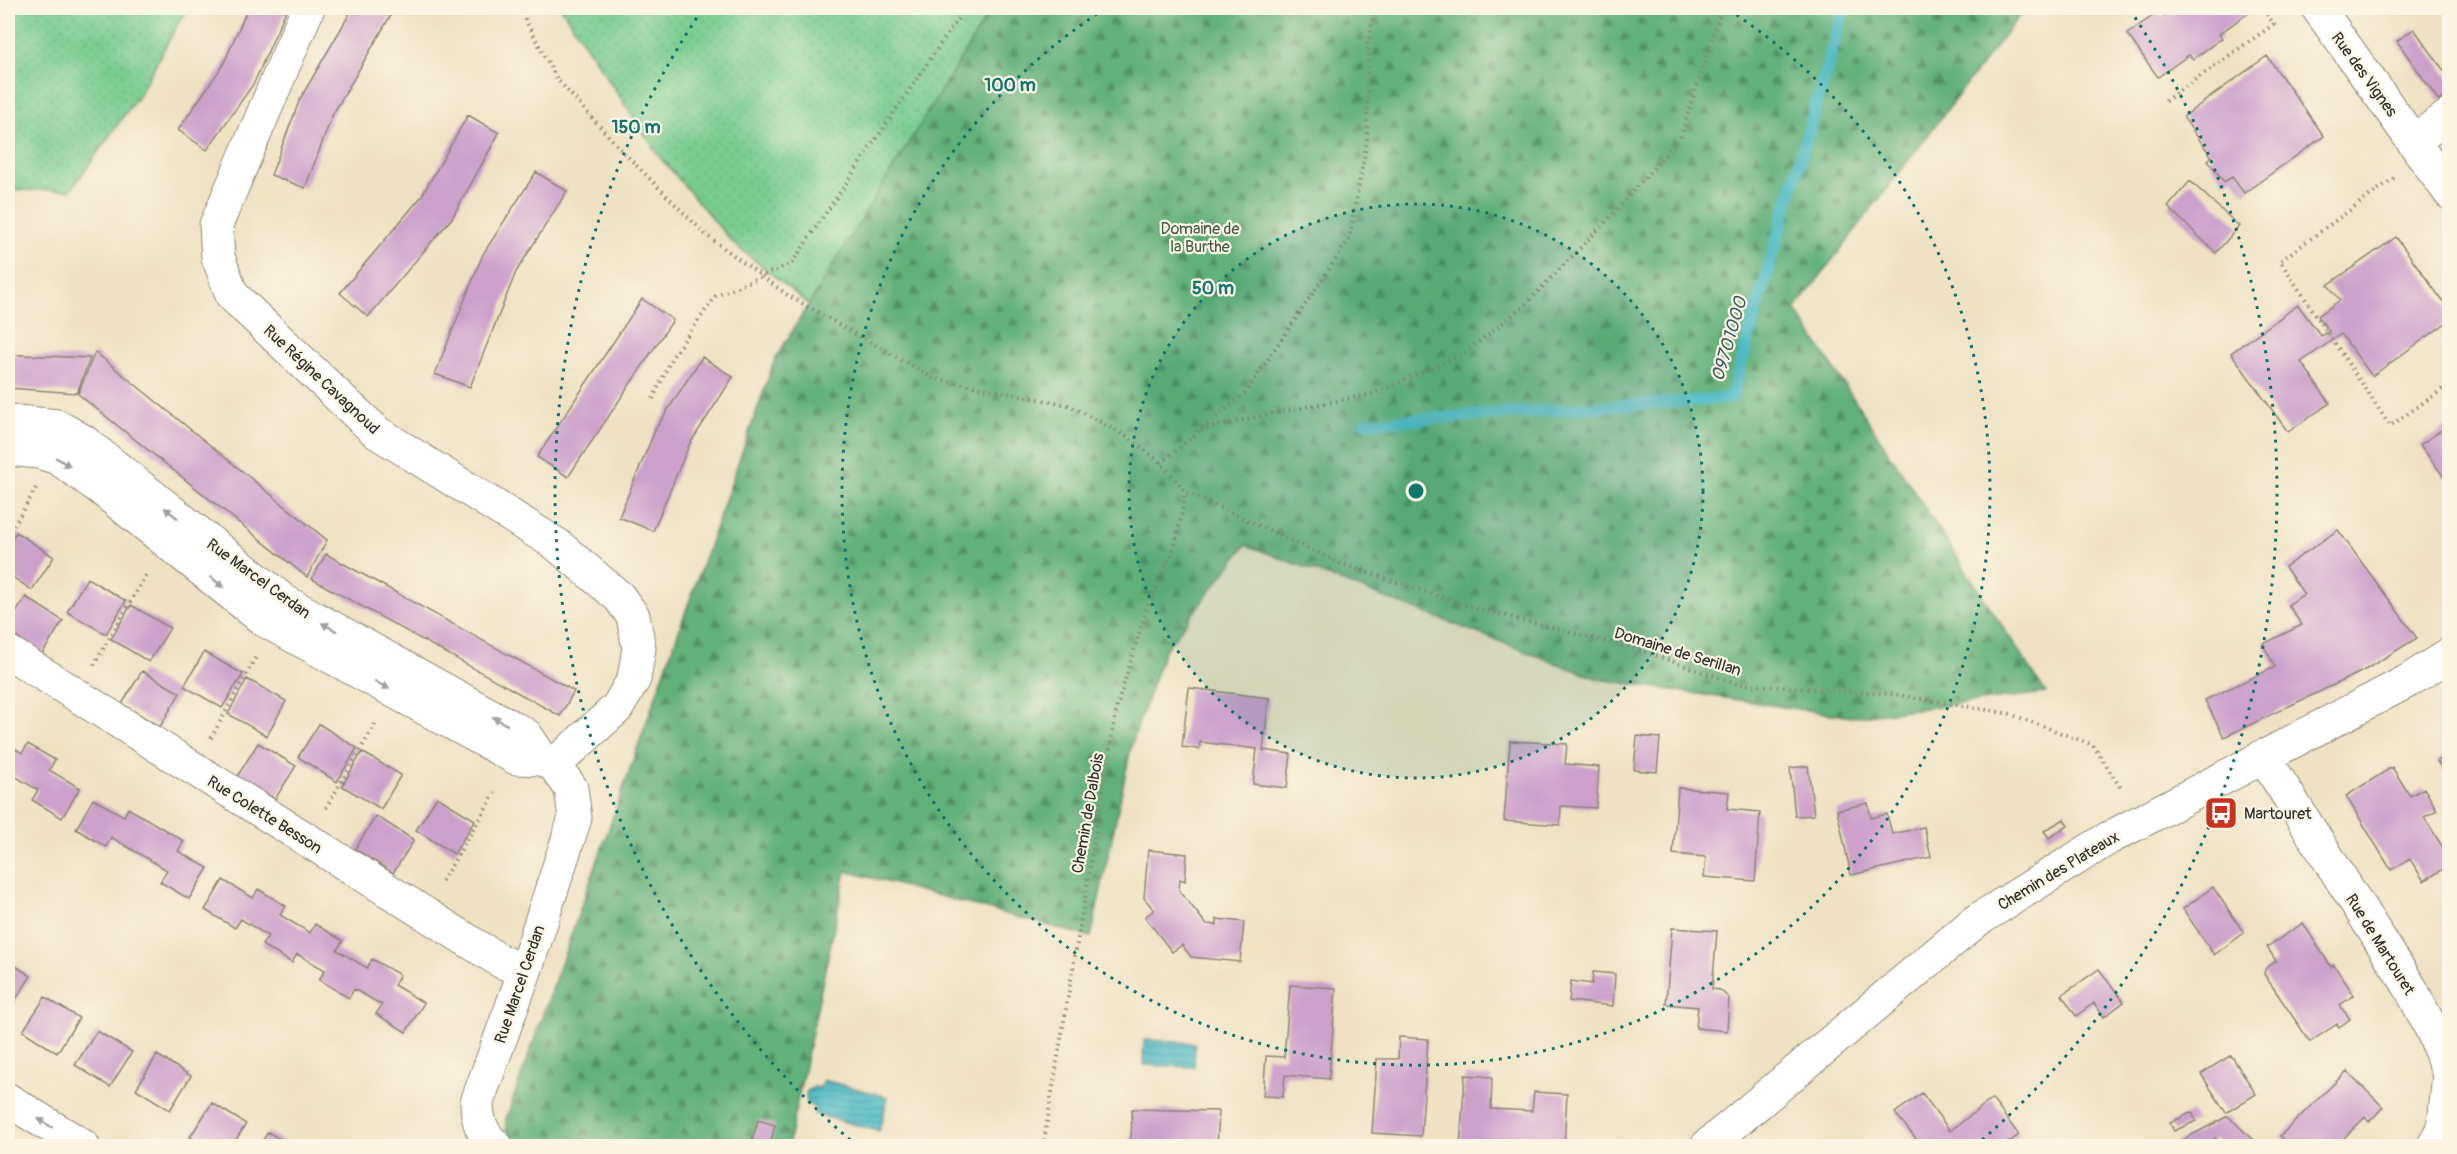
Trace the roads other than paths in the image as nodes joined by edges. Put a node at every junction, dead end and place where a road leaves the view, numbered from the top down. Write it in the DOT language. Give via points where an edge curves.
graph roads {
  1 [pos="308,8"];
  2 [pos="2318,8"];
  3 [pos="2450,116"];
  4 [pos="2418,149"];
  5 [pos="2450,193"];
  6 [pos="8,421"];
  7 [pos="8,449"];
  8 [pos="8,652"];
  9 [pos="2450,654"];
  10 [pos="2263,756"];
  11 [pos="537,761"];
  12 [pos="525,971"];
  13 [pos="8,1100"];
  14 [pos="83,1146"];
  15 [pos="493,1146"];
  16 [pos="1707,1146"];
  17 [pos="2434,1146"];
  1 -- 11 [label="street, Rue Régine Cavagnoud" via="216,225 218,257 232,295 378,433 556,544 619,597 633,616 639,648 634,679 616,708"];
  2 -- 4 [label="street, Rue des Vignes"];
  3 -- 4 [label="street"];
  4 -- 5 [label="street, Rue des Vignes"];
  11 -- 6 [label="street, Rue Marcel Cerdan, one-way" via="526,735 284,601 83,441 57,426"];
  7 -- 11 [label="street, Rue Marcel Cerdan, one-way" via="55,457 274,626 394,692"];
  8 -- 12 [label="street, Rue Colette Besson" via="502,962"];
  9 -- 10 [label="street, Chemin des Plateaux" via="2408,681"];
  10 -- 16 [label="street, Chemin des Plateaux" via="2141,820 1976,921"];
  10 -- 17 [label="street, Rue de Martouret" via="2410,987 2433,1032 2449,1074 2444,1125"];
  11 -- 12 [label="street, Rue Marcel Cerdan" via="571,788 575,818"];
  12 -- 15 [label="street, Rue Marcel Cerdan" via="477,1102 483,1134"];
  14 -- 13 [label="street, one-way"];
}
